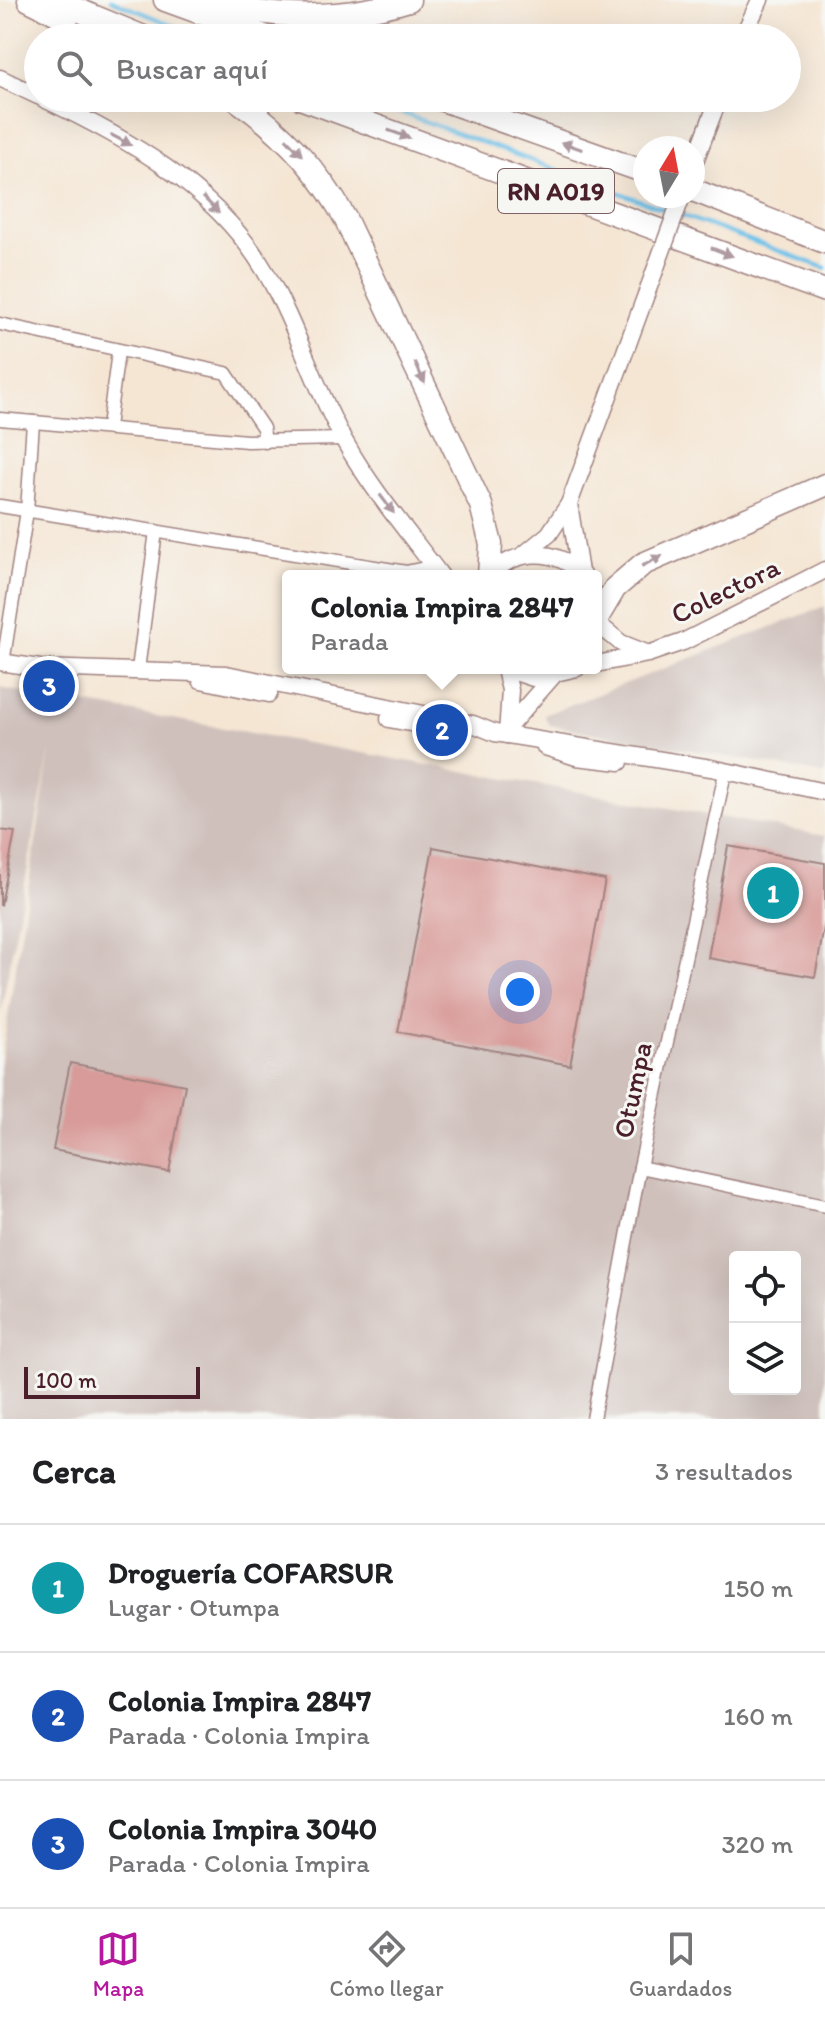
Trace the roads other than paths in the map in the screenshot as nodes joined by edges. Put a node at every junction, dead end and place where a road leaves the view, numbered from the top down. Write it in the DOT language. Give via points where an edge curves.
graph roads {
  1 [pos="29,0"];
  2 [pos="54,0"];
  3 [pos="165,0"];
  4 [pos="206,0"];
  5 [pos="409,0"];
  6 [pos="760,0"];
  7 [pos="82,24"];
  8 [pos="112,24"];
  9 [pos="231,24"];
  10 [pos="749,24"];
  11 [pos="0,78"];
  12 [pos="24,89"];
  13 [pos="68,112"];
  14 [pos="252,112"];
  15 [pos="338,112"];
  16 [pos="476,112"];
  17 [pos="713,112"];
  18 [pos="704,136"];
  19 [pos="633,168"];
  20 [pos="705,195"];
  21 [pos="678,208"];
  22 [pos="825,242"];
  23 [pos="825,291"];
  24 [pos="0,324"];
  25 [pos="118,352"];
  26 [pos="0,419"];
  27 [pos="33,422"];
  28 [pos="108,427"];
  29 [pos="343,439"];
  30 [pos="265,442"];
  31 [pos="825,485"];
  32 [pos="569,504"];
  33 [pos="0,506"];
  34 [pos="27,511"];
  35 [pos="156,531"];
  36 [pos="522,556"];
  37 [pos="385,570"];
  38 [pos="436,570"];
  39 [pos="489,570"];
  40 [pos="497,570"];
  41 [pos="576,570"];
  42 [pos="581,570"];
  43 [pos="825,570"];
  44 [pos="602,610"];
  45 [pos="602,623"];
  46 [pos="648,654"];
  47 [pos="2,662"];
  48 [pos="602,663"];
  49 [pos="138,670"];
  50 [pos="506,674"];
  51 [pos="518,674"];
  52 [pos="539,674"];
  53 [pos="562,674"];
  54 [pos="504,731"];
  55 [pos="725,773"];
  56 [pos="825,792"];
  57 [pos="640,1167"];
  58 [pos="825,1206"];
  59 [pos="593,1419"];
  1 -- 7 [label="highway"];
  2 -- 8 [label="highway"];
  3 -- 9 [label="highway"];
  4 -- 5 [label="highway" via="267,13 321,16"];
  6 -- 10 [label="main road"];
  11 -- 12 [label="main road"];
  13 -- 29 [label="main road, one-way" via="151,156 211,205 264,269"];
  14 -- 39 [label="highway, one-way" via="294,146 345,218 481,505 491,544"];
  15 -- 23 [label="highway, RN A019, one-way"];
  19 -- 16 [label="highway, RN A019, one-way"];
  17 -- 18 [label="main road"];
  20 -- 22 [label="highway"];
  21 -- 32 [label="main road, bridge"];
  24 -- 25 [label="street"];
  25 -- 28 [label="street"];
  25 -- 30 [label="street" via="226,373 263,428"];
  26 -- 27 [label="street"];
  27 -- 28 [label="street"];
  27 -- 34 [label="street"];
  28 -- 30 [label="street"];
  29 -- 30 [label="street"];
  29 -- 38 [label="main road, one-way"];
  44 -- 31 [label="highway, one-way" via="615,588 643,564"];
  32 -- 36 [label="main road" via="549,534"];
  32 -- 42 [label="main road"];
  33 -- 34 [label="street"];
  34 -- 35 [label="street"];
  34 -- 47 [label="street"];
  35 -- 37 [label="street"];
  35 -- 49 [label="street"];
  36 -- 40 [label="main road"];
  36 -- 41 [label="main road" via="556,557"];
  43 -- 46 [label="main road, Colectora"];
  45 -- 46 [label="main road" via="621,643"];
  46 -- 48 [label="main road, Colectora"];
  47 -- 49 [label="main road"];
  49 -- 54 [label="main road" via="165,671 430,728 470,734"];
  50 -- 54 [label="main road" via="510,690"];
  51 -- 52 [label="main road"];
  53 -- 54 [label="main road"];
  54 -- 55 [label="main road"];
  55 -- 56 [label="main road"];
  55 -- 57 [label="street, Otumpa"];
  57 -- 58 [label="street"];
  57 -- 59 [label="street, Otumpa"];
}
